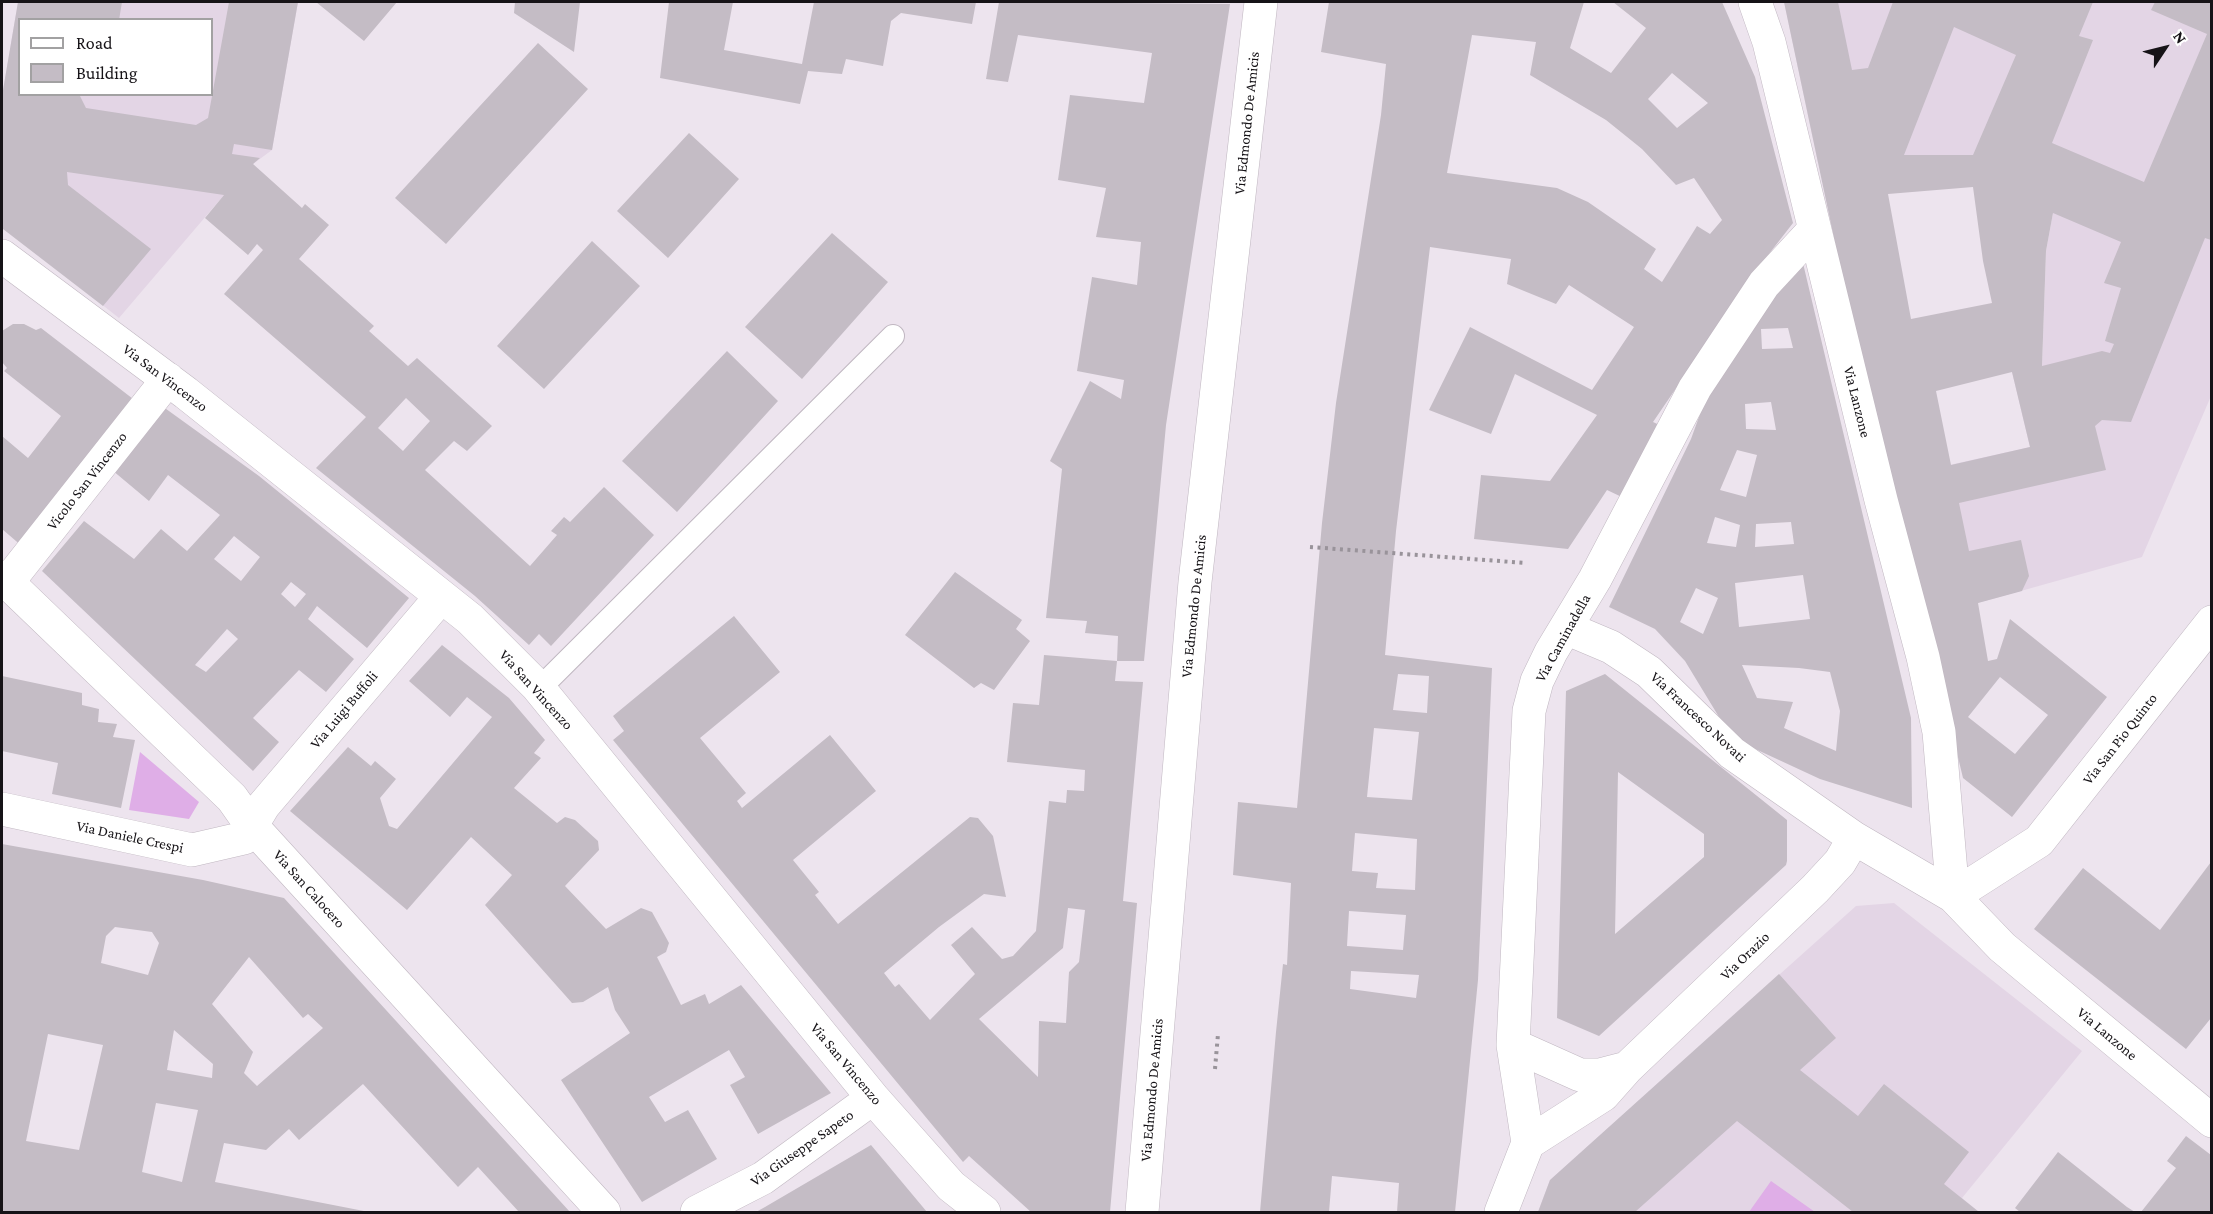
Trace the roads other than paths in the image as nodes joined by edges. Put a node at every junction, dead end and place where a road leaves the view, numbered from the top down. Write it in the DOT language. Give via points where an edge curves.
graph roads {
  1 [pos="1261,2"];
  2 [pos="1755,2"];
  3 [pos="1814,230"];
  4 [pos="2,256"];
  5 [pos="893,336"];
  6 [pos="168,379"];
  7 [pos="4,580"];
  8 [pos="440,598"];
  9 [pos="2211,622"];
  10 [pos="1566,627"];
  11 [pos="539,689"];
  12 [pos="2,809"];
  13 [pos="251,825"];
  14 [pos="1854,838"];
  15 [pos="1953,896"];
  16 [pos="1513,1045"];
  17 [pos="1627,1068"];
  18 [pos="873,1098"];
  19 [pos="2211,1121"];
  20 [pos="1528,1143"];
  21 [pos="604,1212"];
  22 [pos="697,1212"];
  23 [pos="984,1212"];
  24 [pos="1142,1212"];
  25 [pos="1501,1212"];
  1 -- 24 [label="street, Via Edmondo De Amicis" via="1195,582"];
  2 -- 3 [label="street, Via Lanzone" via="1769,42"];
  3 -- 10 [label="street, Via Caminadella" via="1764,284 1695,388 1596,579"];
  3 -- 15 [label="street, Via Lanzone" via="1939,732"];
  4 -- 6 [label="street, Via San Vincenzo"];
  5 -- 11 [label="lane"];
  6 -- 7 [label="street, Vicolo San Vincenzo"];
  6 -- 8 [label="street, Via San Vincenzo"];
  7 -- 13 [label="street, Via San Calocero" via="232,798"];
  8 -- 11 [label="street, Via San Vincenzo" via="470,619"];
  8 -- 13 [label="street, Via Luigi Buffoli"];
  9 -- 15 [label="street, Via San Pio Quinto" via="2039,841"];
  10 -- 14 [label="street, Via Francesco Novati" via="1611,647 1650,672 1732,753"];
  10 -- 16 [label="street, Via Caminadella" via="1537,681 1529,711"];
  11 -- 18 [label="street, Via San Vincenzo"];
  12 -- 13 [label="street, Via Daniele Crespi" via="192,850 244,838"];
  13 -- 21 [label="street, Via San Calocero"];
  14 -- 15 [label="street, Via Francesco Novati"];
  14 -- 17 [label="street, Via Orazio" via="1840,862 1815,890"];
  15 -- 19 [label="street, Via Lanzone" via="2002,947"];
  16 -- 17 [label="street, Via Orazio" via="1580,1075"];
  16 -- 20 [label="street, Via Caminadella"];
  17 -- 20 [label="street, Via Orazio" via="1603,1095"];
  18 -- 22 [label="street, Via Giuseppe Sapeto" via="763,1178"];
  18 -- 23 [label="street, Via San Vincenzo" via="951,1186"];
  20 -- 25 [label="street"];
}
